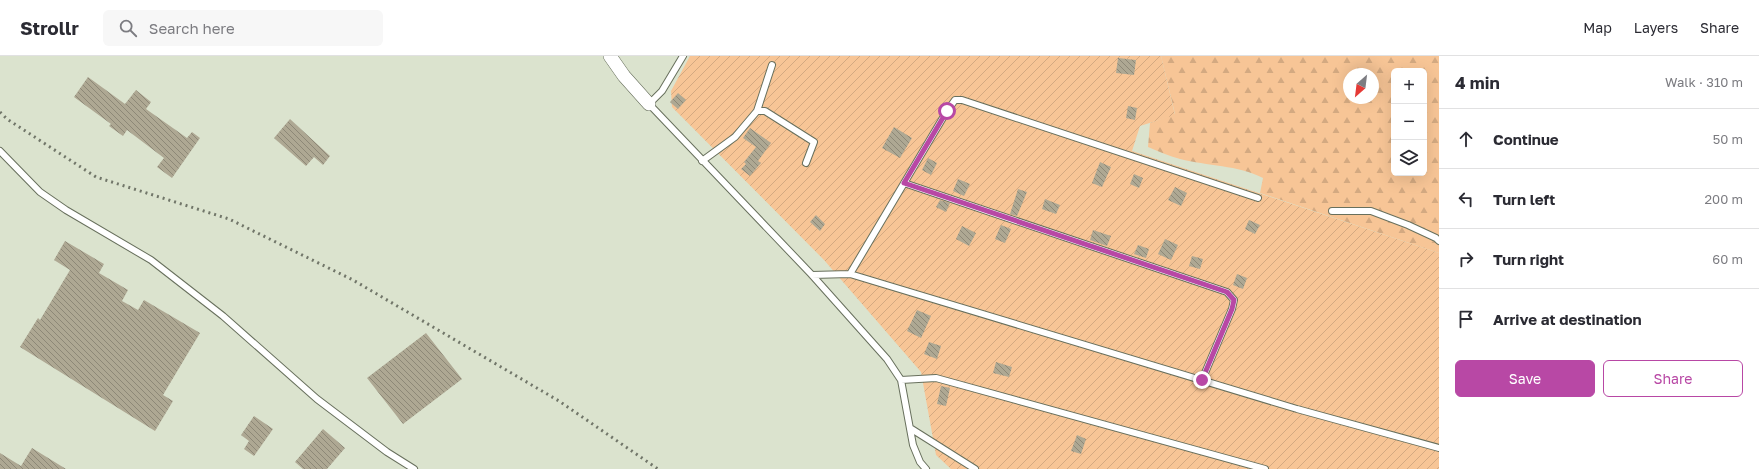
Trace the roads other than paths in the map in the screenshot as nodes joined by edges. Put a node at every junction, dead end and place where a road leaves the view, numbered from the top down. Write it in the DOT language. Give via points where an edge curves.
graph roads {
  1 [pos="610,56"];
  2 [pos="683,56"];
  3 [pos="772,65"];
  4 [pos="649,104"];
  5 [pos="757,111"];
  6 [pos="0,151"];
  7 [pos="702,161"];
  8 [pos="806,163"];
  9 [pos="904,183"];
  10 [pos="1258,198"];
  11 [pos="1332,211"];
  12 [pos="1439,241"];
  13 [pos="850,274"];
  14 [pos="812,275"];
  15 [pos="901,380"];
  16 [pos="1202,380"];
  17 [pos="910,428"];
  18 [pos="1439,448"];
  19 [pos="414,469"];
  20 [pos="926,469"];
  21 [pos="975,469"];
  22 [pos="1264,469"];
  1 -- 4 [label="street"];
  2 -- 4 [label="lane" via="662,91"];
  3 -- 5 [label="lane"];
  4 -- 7 [label="lane"];
  5 -- 7 [label="lane" via="736,136"];
  5 -- 8 [label="lane" via="765,111 814,142"];
  6 -- 19 [label="lane" via="40,192 151,260 223,316 317,399 387,452"];
  7 -- 14 [label="lane"];
  9 -- 10 [label="lane" via="947,111 955,100 962,100"];
  9 -- 13 [label="lane"];
  9 -- 16 [label="lane" via="1227,292 1234,300 1232,309"];
  11 -- 12 [label="lane" via="1371,211 1408,225"];
  13 -- 14 [label="lane"];
  13 -- 16 [label="lane"];
  14 -- 15 [label="lane" via="887,359"];
  15 -- 17 [label="lane"];
  15 -- 22 [label="lane" via="936,378"];
  16 -- 18 [label="lane"];
  17 -- 20 [label="lane" via="913,445"];
  17 -- 21 [label="lane"];
}
